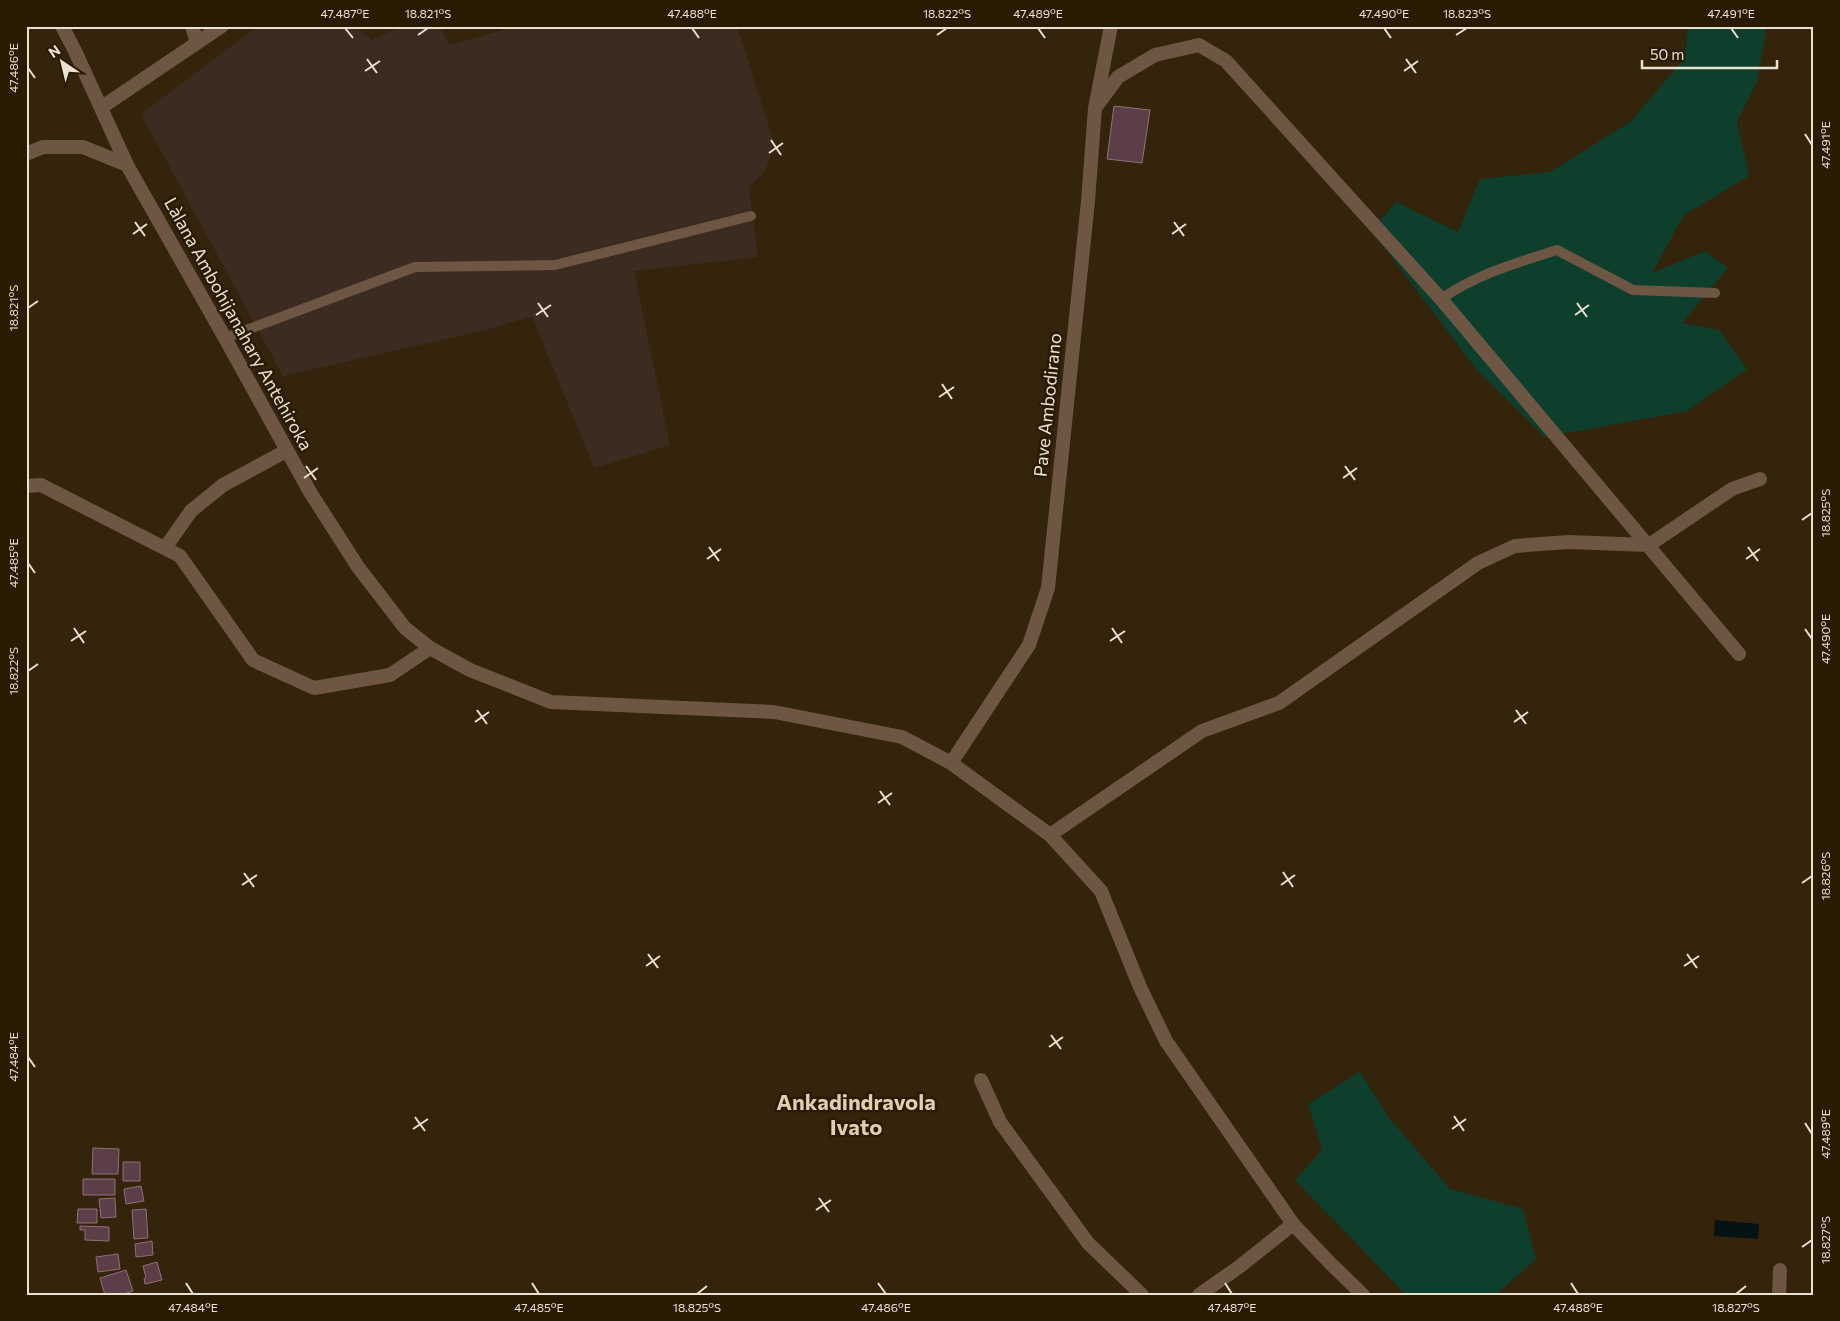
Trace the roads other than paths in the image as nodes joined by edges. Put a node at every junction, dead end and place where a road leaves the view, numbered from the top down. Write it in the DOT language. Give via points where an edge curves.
graph roads {
  1 [pos="62,26"];
  2 [pos="192,26"];
  3 [pos="222,26"];
  4 [pos="1111,26"];
  5 [pos="197,43"];
  6 [pos="102,107"];
  7 [pos="1095,108"];
  8 [pos="26,154"];
  9 [pos="127,165"];
  10 [pos="751,216"];
  11 [pos="1715,293"];
  12 [pos="1441,298"];
  13 [pos="226,338"];
  14 [pos="286,451"];
  15 [pos="1760,479"];
  16 [pos="26,486"];
  17 [pos="1648,545"];
  18 [pos="165,548"];
  19 [pos="430,648"];
  20 [pos="1739,654"];
  21 [pos="952,763"];
  22 [pos="1050,835"];
  23 [pos="981,1080"];
  24 [pos="1293,1224"];
  25 [pos="1780,1270"];
  26 [pos="1142,1295"];
  27 [pos="1199,1295"];
  28 [pos="1363,1295"];
  29 [pos="1780,1295"];
  1 -- 6 [label="street, Làlana Ambohijanahary Antehiroka"];
  2 -- 5 [label="street"];
  3 -- 5 [label="street"];
  4 -- 7 [label="street, Pave Ambodirano"];
  5 -- 6 [label="street"];
  6 -- 9 [label="street, Làlana Ambohijanahary Antehiroka"];
  7 -- 12 [label="street" via="1118,77 1155,55 1199,45 1226,61"];
  7 -- 21 [label="street, Pave Ambodirano" via="1048,588 1028,645"];
  8 -- 9 [label="street" via="43,147 84,148"];
  9 -- 13 [label="street, Làlana Ambohijanahary Antehiroka"];
  10 -- 13 [label="lane" via="555,265 415,267"];
  11 -- 12 [label="lane" via="1633,290 1556,250 1493,271"];
  12 -- 17 [label="street"];
  13 -- 14 [label="street, Làlana Ambohijanahary Antehiroka"];
  14 -- 18 [label="street" via="222,485 191,511"];
  14 -- 19 [label="street, Làlana Ambohijanahary Antehiroka" via="358,567 405,628"];
  15 -- 17 [label="street" via="1732,488"];
  16 -- 18 [label="street" via="41,485"];
  17 -- 20 [label="street"];
  17 -- 22 [label="street" via="1568,542 1507,549 1478,564 1279,703 1202,731"];
  18 -- 19 [label="street" via="180,556 253,660 314,688 390,675"];
  19 -- 21 [label="street, Làlana Ambohijanahary Antehiroka" via="470,670 551,702 774,712 902,737"];
  21 -- 22 [label="street, Làlana Ambohijanahary Antehiroka"];
  22 -- 24 [label="street, Làlana Ambohijanahary Antehiroka" via="1101,891 1140,988 1166,1041"];
  23 -- 26 [label="street" via="1000,1122 1088,1243"];
  24 -- 27 [label="street"];
  24 -- 28 [label="street, Làlana Ambohijanahary Antehiroka"];
  25 -- 29 [label="street"];
}
